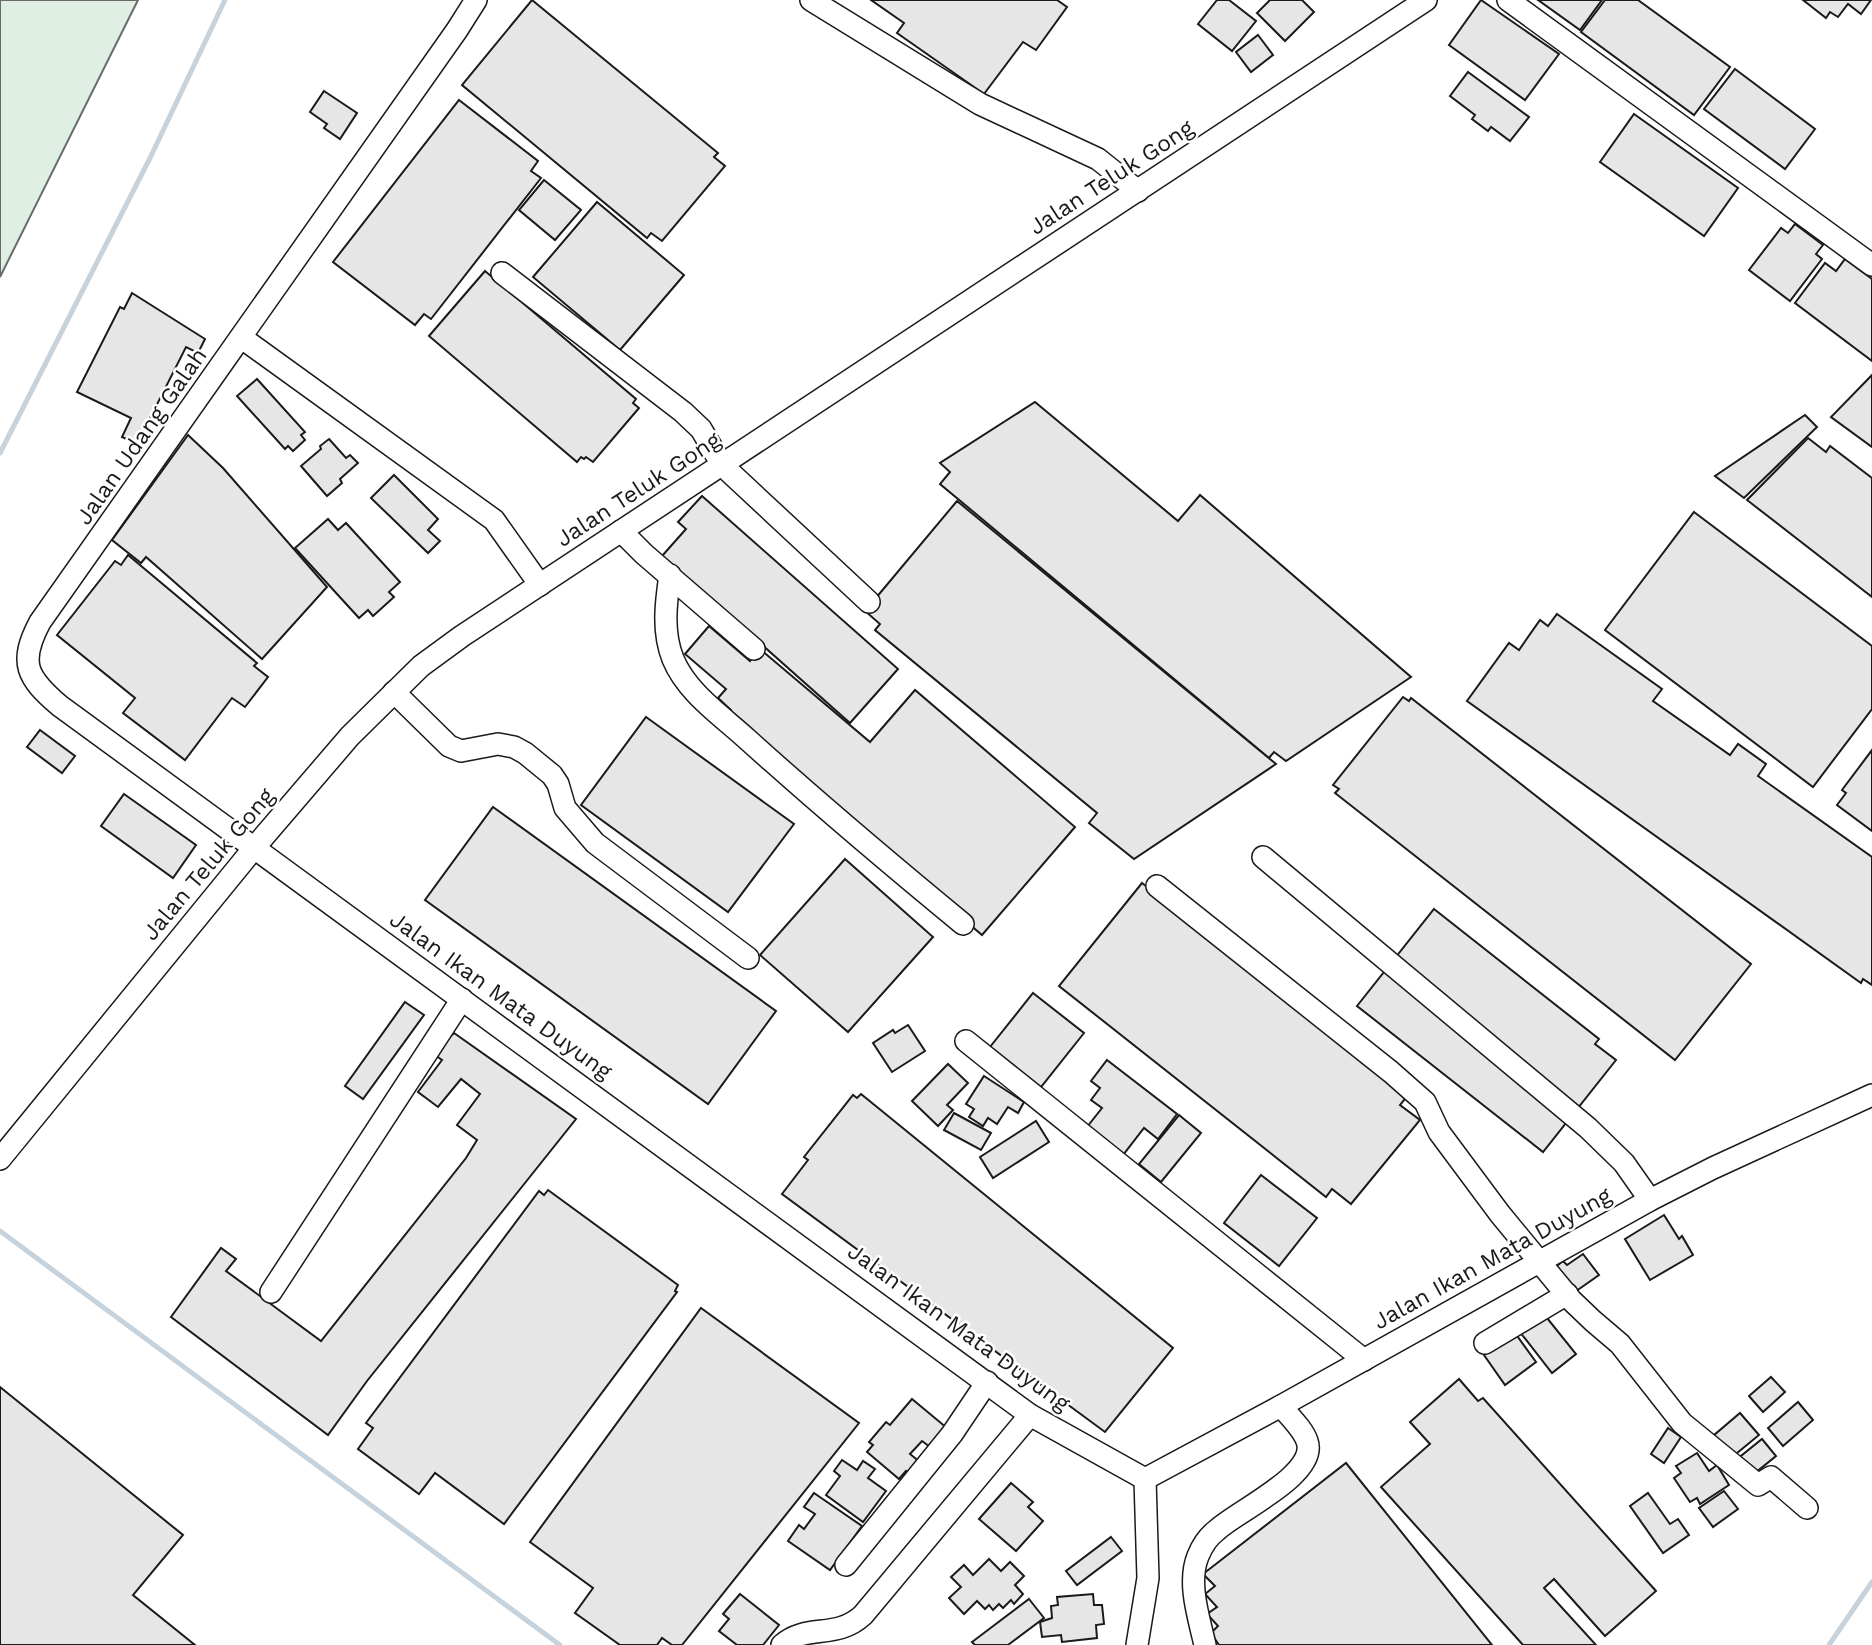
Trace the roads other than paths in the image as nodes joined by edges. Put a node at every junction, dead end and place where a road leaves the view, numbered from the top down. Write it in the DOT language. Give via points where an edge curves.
graph roads {
  1 [pos="476,0"];
  2 [pos="811,0"];
  3 [pos="1426,0"];
  4 [pos="1508,0"];
  5 [pos="1138,191"];
  6 [pos="1872,265"];
  7 [pos="502,273"];
  8 [pos="242,338"];
  9 [pos="722,465"];
  10 [pos="621,531"];
  11 [pos="670,575"];
  12 [pos="540,584"];
  13 [pos="869,601"];
  14 [pos="754,649"];
  15 [pos="394,692"];
  16 [pos="254,848"];
  17 [pos="1263,857"];
  18 [pos="1157,886"];
  19 [pos="963,924"];
  20 [pos="748,958"];
  21 [pos="462,999"];
  22 [pos="965,1041"];
  23 [pos="1872,1095"];
  24 [pos="0,1159"];
  25 [pos="1650,1200"];
  26 [pos="1540,1261"];
  27 [pos="271,1292"];
  28 [pos="1566,1294"];
  29 [pos="1485,1343"];
  30 [pos="1364,1360"];
  31 [pos="987,1382"];
  32 [pos="1282,1406"];
  33 [pos="1030,1415"];
  34 [pos="1145,1479"];
  35 [pos="1807,1508"];
  36 [pos="846,1565"];
  37 [pos="782,1645"];
  38 [pos="1137,1645"];
  39 [pos="1205,1645"];
  1 -- 8 [label="street, Jalan Udang Galah"];
  2 -- 5 [label="street" via="980,104 1098,159"];
  3 -- 5 [label="street, Jalan Teluk Gong"];
  4 -- 6 [label="street"];
  5 -- 9 [label="street, Jalan Teluk Gong"];
  7 -- 9 [label="street" via="684,412 701,429"];
  8 -- 12 [label="street" via="494,520"];
  8 -- 16 [label="street, Jalan Udang Galah" via="40,622 27,655 35,683 60,706"];
  9 -- 10 [label="street, Jalan Teluk Gong"];
  9 -- 13 [label="street"];
  10 -- 11 [label="street"];
  10 -- 12 [label="street, Jalan Teluk Gong"];
  11 -- 14 [label="street"];
  11 -- 19 [label="street" via="667,640 690,687 821,806"];
  12 -- 15 [label="street, Jalan Teluk Gong" via="421,666"];
  15 -- 16 [label="street, Jalan Teluk Gong"];
  15 -- 20 [label="street" via="455,750 498,744 525,753 552,775 565,808 595,843"];
  16 -- 21 [label="street, Jalan Ikan Mata Duyung"];
  16 -- 24 [label="street, Jalan Teluk Gong"];
  17 -- 25 [label="street" via="1588,1128 1624,1163"];
  18 -- 26 [label="street" via="1425,1102 1439,1132"];
  21 -- 27 [label="street"];
  21 -- 31 [label="street, Jalan Ikan Mata Duyung"];
  22 -- 30 [label="street"];
  23 -- 25 [label="street, Jalan Ikan Mata Duyung"];
  25 -- 26 [label="street, Jalan Ikan Mata Duyung"];
  26 -- 28 [label="street"];
  26 -- 30 [label="street, Jalan Ikan Mata Duyung"];
  28 -- 29 [label="street"];
  28 -- 35 [label="street" via="1620,1344 1682,1423 1758,1485 1771,1477"];
  30 -- 32 [label="street, Jalan Ikan Mata Duyung"];
  31 -- 33 [label="street, Jalan Ikan Mata Duyung"];
  31 -- 36 [label="street" via="952,1434"];
  32 -- 34 [label="street, Jalan Ikan Mata Duyung"];
  32 -- 39 [label="street" via="1306,1438 1307,1457 1295,1474 1216,1530 1198,1556 1195,1591"];
  33 -- 34 [label="street, Jalan Ikan Mata Duyung"];
  33 -- 37 [label="street" via="863,1615 843,1628 802,1633"];
  34 -- 38 [label="street" via="1148,1578"];
}
